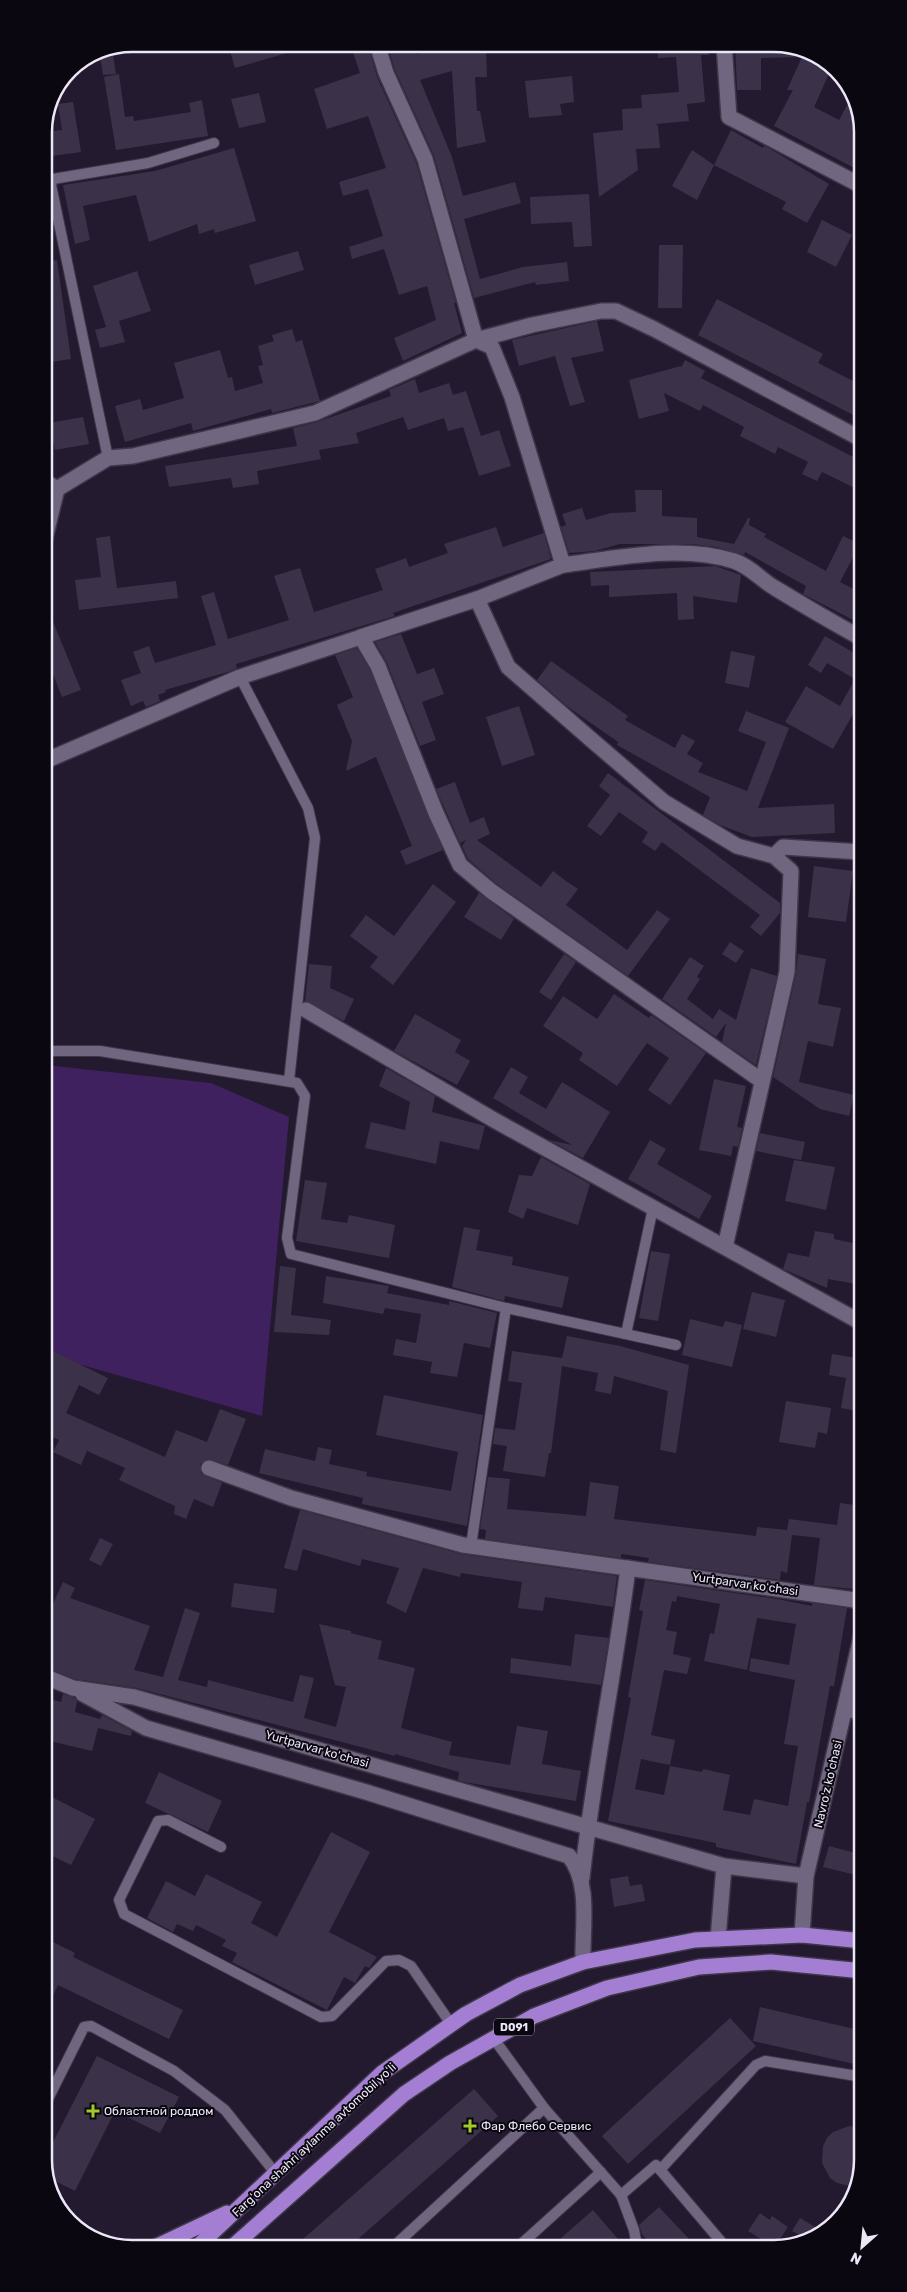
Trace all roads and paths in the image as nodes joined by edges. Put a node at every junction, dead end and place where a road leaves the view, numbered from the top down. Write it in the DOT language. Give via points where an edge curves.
graph roads {
  1 [pos="380,52"];
  2 [pos="725,53"];
  3 [pos="214,143"];
  4 [pos="53,181"];
  5 [pos="854,181"];
  6 [pos="53,194"];
  7 [pos="476,340"];
  8 [pos="854,435"];
  9 [pos="108,458"];
  10 [pos="53,486"];
  11 [pos="57,489"];
  12 [pos="53,505"];
  13 [pos="563,565"];
  14 [pos="477,599"];
  15 [pos="854,634"];
  16 [pos="361,637"];
  17 [pos="240,677"];
  18 [pos="53,758"];
  19 [pos="854,852"];
  20 [pos="774,856"];
  21 [pos="306,1010"];
  22 [pos="53,1051"];
  23 [pos="762,1081"];
  24 [pos="289,1082"];
  25 [pos="653,1208"];
  26 [pos="725,1247"];
  27 [pos="506,1308"];
  28 [pos="854,1319"];
  29 [pos="626,1334"];
  30 [pos="676,1345"];
  31 [pos="210,1468"];
  32 [pos="471,1546"];
  33 [pos="628,1568"];
  34 [pos="854,1600"];
  35 [pos="854,1671"];
  36 [pos="52,1680"];
  37 [pos="73,1688"];
  38 [pos="846,1709"];
  39 [pos="854,1711"];
  40 [pos="588,1826"];
  41 [pos="221,1847"];
  42 [pos="724,1866"];
  43 [pos="806,1876"];
  44 [pos="582,1880"];
  45 [pos="802,1935"];
  46 [pos="718,1939"];
  47 [pos="854,1940"];
  48 [pos="683,1942"];
  49 [pos="583,1962"];
  50 [pos="687,1970"];
  51 [pos="854,1970"];
  52 [pos="451,2024"];
  53 [pos="494,2038"];
  54 [pos="854,2076"];
  55 [pos="52,2091"];
  56 [pos="544,2108"];
  57 [pos="660,2170"];
  58 [pos="601,2172"];
  59 [pos="276,2174"];
  60 [pos="622,2195"];
  61 [pos="242,2206"];
  62 [pos="172,2239"];
  63 [pos="206,2239"];
  64 [pos="241,2239"];
  65 [pos="400,2239"];
  66 [pos="526,2240"];
  67 [pos="636,2240"];
  68 [pos="719,2240"];
  1 -- 7 [label="street" via="425,158"];
  2 -- 5 [label="street" via="729,117"];
  3 -- 4 [label="lane" via="148,163"];
  6 -- 9 [label="lane"];
  7 -- 8 [label="street" via="592,312 616,311"];
  7 -- 9 [label="street" via="315,413 133,456"];
  7 -- 13 [label="street" via="492,347"];
  9 -- 11 [label="street"];
  10 -- 11 [label="street"];
  11 -- 12 [label="street"];
  13 -- 14 [label="street"];
  13 -- 15 [label="street" via="666,553 734,561"];
  14 -- 16 [label="street"];
  14 -- 20 [label="street" via="508,667 594,742 664,802 737,846"];
  16 -- 17 [label="street"];
  16 -- 23 [label="street" via="378,666 460,866"];
  17 -- 18 [label="street"];
  17 -- 24 [label="lane" via="308,808 315,838"];
  19 -- 20 [label="street" via="783,847"];
  20 -- 23 [label="street" via="791,871 787,972"];
  21 -- 25 [label="street"];
  22 -- 24 [label="lane" via="100,1051"];
  23 -- 26 [label="street"];
  24 -- 27 [label="lane" via="297,1082 306,1096 287,1238 291,1254"];
  25 -- 26 [label="street"];
  25 -- 29 [label="lane"];
  26 -- 28 [label="street"];
  27 -- 29 [label="lane"];
  27 -- 32 [label="lane"];
  29 -- 30 [label="lane"];
  31 -- 32 [label="street, Yurtparvar koʻchasi" via="292,1498"];
  32 -- 33 [label="street, Yurtparvar koʻchasi"];
  33 -- 34 [label="street, Yurtparvar koʻchasi"];
  33 -- 40 [label="street"];
  35 -- 38 [label="street, Navroʻz koʻchasi"];
  36 -- 37 [label="street, Yurtparvar koʻchasi"];
  37 -- 40 [label="street, Yurtparvar koʻchasi" via="134,1697"];
  37 -- 44 [label="street" via="146,1728 366,1792 568,1856"];
  38 -- 39 [label="street"];
  38 -- 43 [label="street, Navroʻz koʻchasi"];
  40 -- 42 [label="street, Yurtparvar koʻchasi"];
  40 -- 44 [label="street"];
  41 -- 52 [label="lane" via="168,1820 158,1821 120,1900 124,1914 321,2018 332,2016 386,1961 399,1960 411,1966"];
  42 -- 43 [label="street, Yurtparvar koʻchasi"];
  42 -- 46 [label="street"];
  43 -- 45 [label="street, Navroʻz koʻchasi"];
  44 -- 49 [label="street"];
  45 -- 46 [label="highway, Fargʻona shahri aylanma avtomobil yoʻli / D091"];
  45 -- 47 [label="highway, Fargʻona shahri aylanma avtomobil yoʻli / D091"];
  46 -- 48 [label="highway, Fargʻona shahri aylanma avtomobil yoʻli / D091"];
  48 -- 49 [label="highway, Fargʻona shahri aylanma avtomobil yoʻli / D091"];
  48 -- 50 [label="highway"];
  49 -- 52 [label="highway, Fargʻona shahri aylanma avtomobil yoʻli / D091" via="520,1985"];
  50 -- 51 [label="highway, Fargʻona shahri aylanma avtomobil yoʻli / D091" via="771,1962"];
  50 -- 53 [label="highway, Fargʻona shahri aylanma avtomobil yoʻli / D091" via="607,1988 534,2016"];
  52 -- 59 [label="highway, Fargʻona shahri aylanma avtomobil yoʻli / D091" via="382,2073"];
  53 -- 56 [label="lane"];
  53 -- 64 [label="highway, Fargʻona shahri aylanma avtomobil yoʻli / D091" via="404,2094"];
  54 -- 57 [label="lane" via="765,2061 756,2065"];
  55 -- 59 [label="lane" via="84,2026 91,2026 174,2071 225,2110"];
  56 -- 58 [label="lane"];
  56 -- 65 [label="lane"];
  57 -- 60 [label="lane" via="656,2165"];
  57 -- 68 [label="lane"];
  58 -- 60 [label="lane"];
  58 -- 66 [label="lane"];
  59 -- 61 [label="highway, Fargʻona shahri aylanma avtomobil yoʻli / D091"];
  60 -- 67 [label="lane"];
  61 -- 62 [label="highway, D091"];
  61 -- 63 [label="highway, Fargʻona shahri aylanma avtomobil yoʻli / D091"];
}
